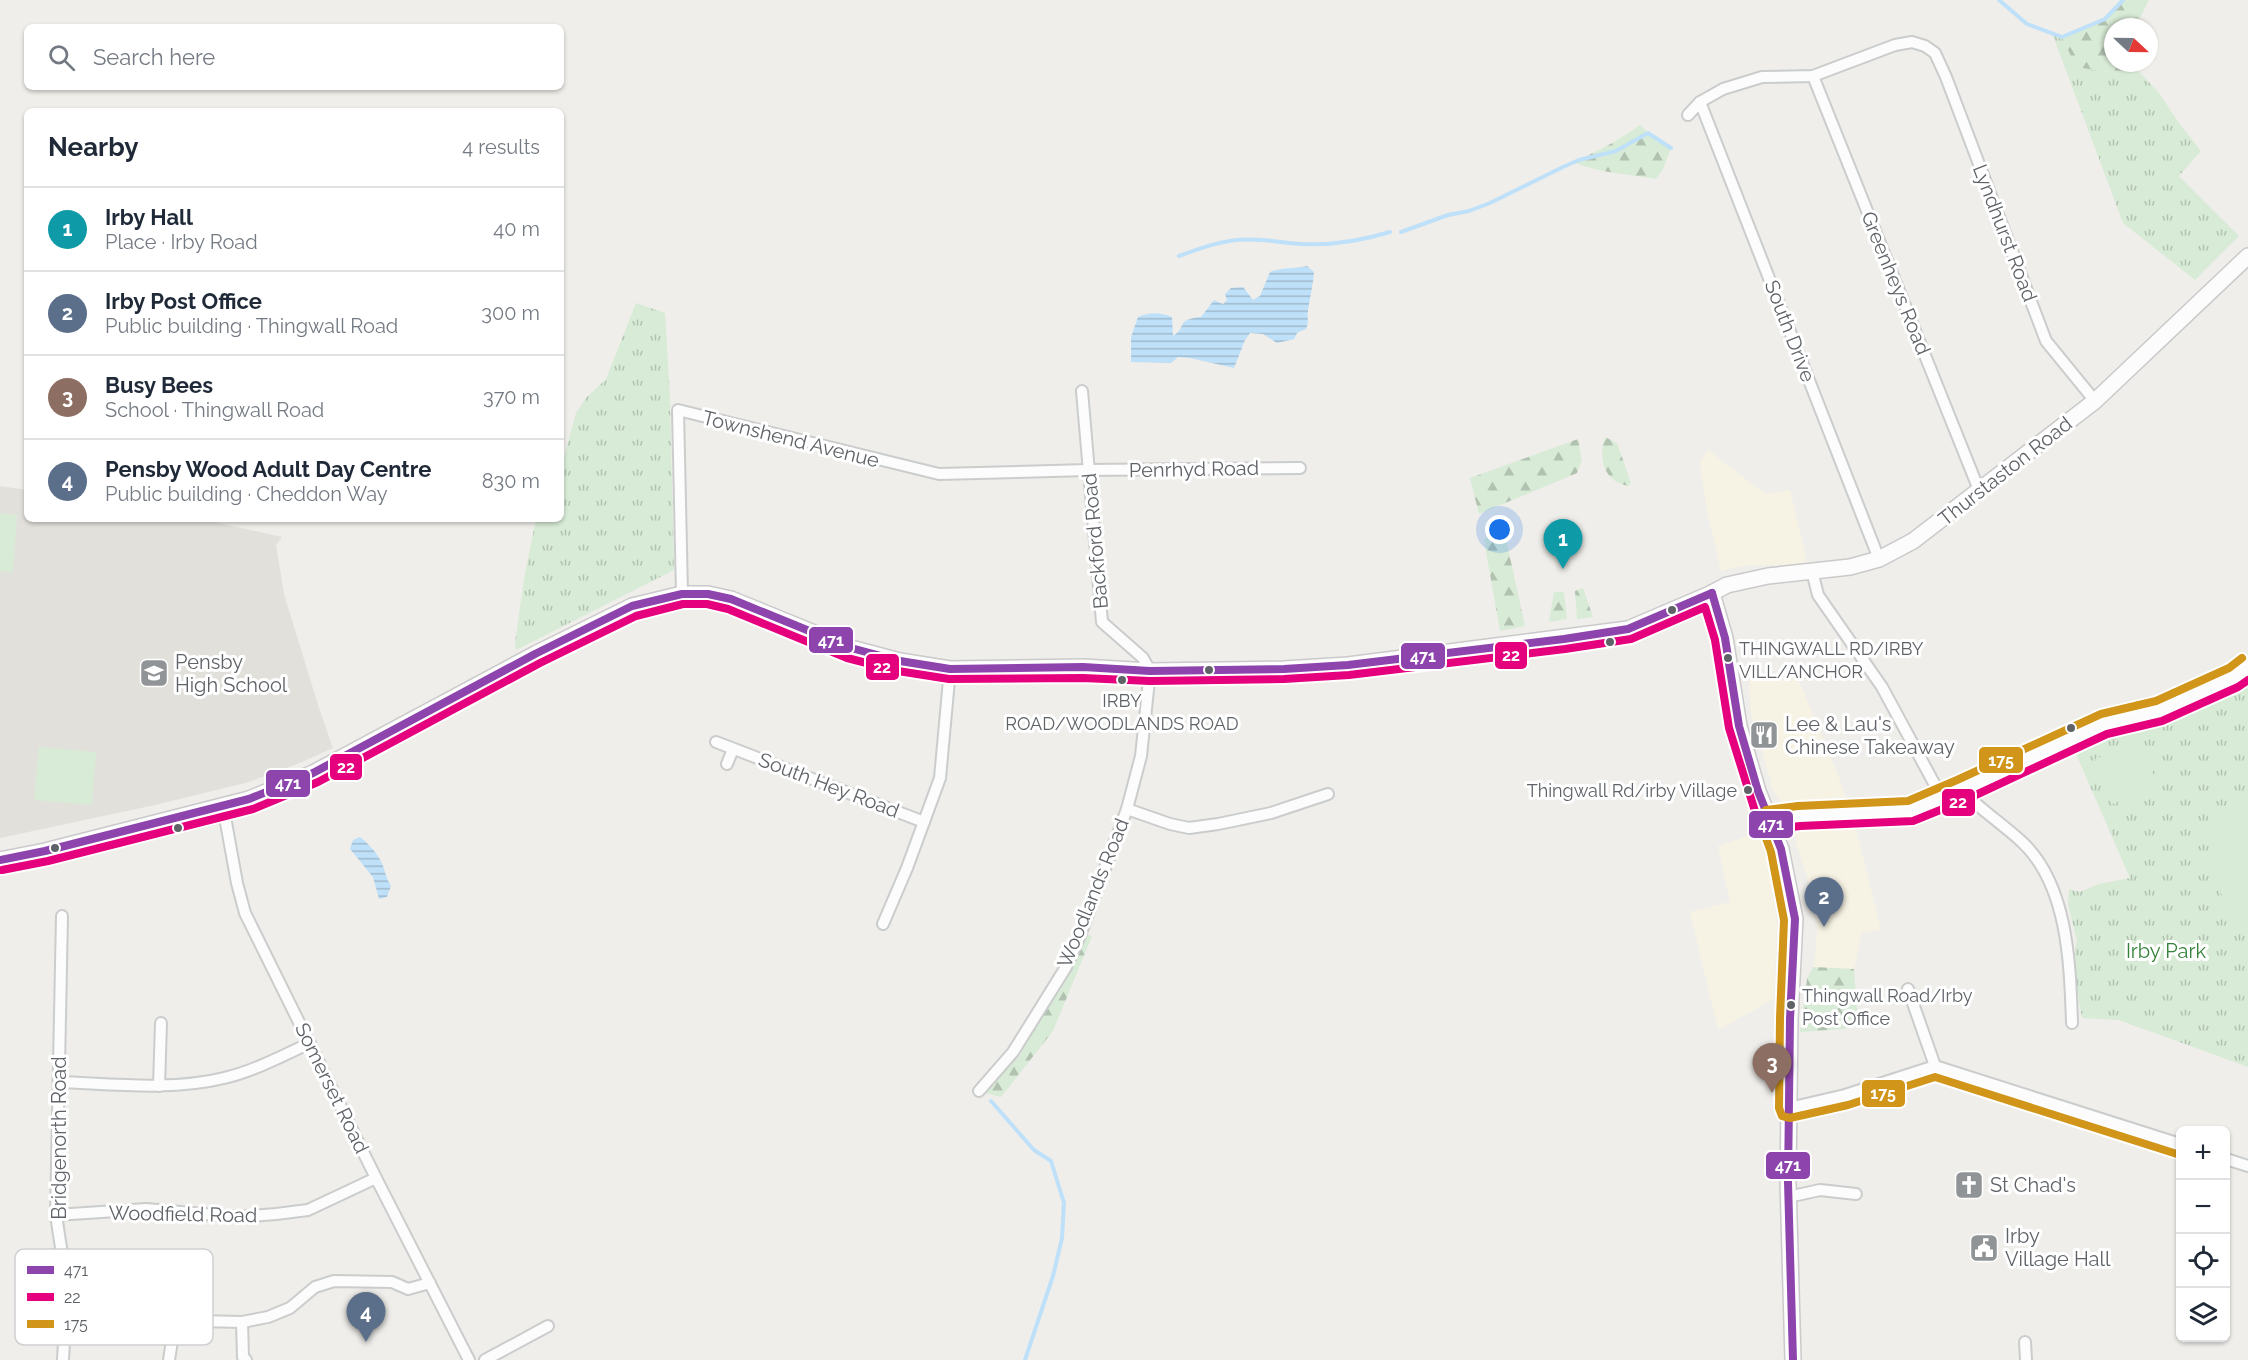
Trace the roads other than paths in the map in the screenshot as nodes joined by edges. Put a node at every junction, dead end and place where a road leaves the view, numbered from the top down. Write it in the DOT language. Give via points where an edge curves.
graph roads {
  1 [pos="1813,76"];
  2 [pos="1700,102"];
  3 [pos="1688,115"];
  4 [pos="2248,256"];
  5 [pos="1082,391"];
  6 [pos="2095,401"];
  7 [pos="1300,468"];
  8 [pos="1088,470"];
  9 [pos="1979,490"];
  10 [pos="1879,559"];
  11 [pos="1812,571"];
  12 [pos="1712,593"];
  13 [pos="682,594"];
  14 [pos="2248,667"];
  15 [pos="950,669"];
  16 [pos="1150,671"];
  17 [pos="716,742"];
  18 [pos="733,749"];
  19 [pos="727,764"];
  20 [pos="1961,790"];
  21 [pos="1328,794"];
  22 [pos="1942,798"];
  23 [pos="223,806"];
  24 [pos="1127,809"];
  25 [pos="1768,820"];
  26 [pos="924,822"];
  27 [pos="0,860"];
  28 [pos="62,916"];
  29 [pos="883,924"];
  30 [pos="1908,989"];
  31 [pos="161,1023"];
  32 [pos="2072,1023"];
  33 [pos="310,1043"];
  34 [pos="1935,1066"];
  35 [pos="59,1082"];
  36 [pos="159,1086"];
  37 [pos="979,1092"];
  38 [pos="1789,1108"];
  39 [pos="2176,1142"];
  40 [pos="2230,1160"];
  41 [pos="2248,1166"];
  42 [pos="376,1178"];
  43 [pos="1856,1194"];
  44 [pos="1788,1197"];
  45 [pos="56,1215"];
  46 [pos="61,1249"];
  47 [pos="430,1283"];
  48 [pos="213,1321"];
  49 [pos="242,1322"];
  50 [pos="548,1326"];
  51 [pos="2025,1341"];
  52 [pos="64,1345"];
  53 [pos="172,1345"];
  54 [pos="63,1360"];
  55 [pos="170,1360"];
  56 [pos="246,1360"];
  57 [pos="469,1360"];
  58 [pos="485,1360"];
  59 [pos="1793,1360"];
  60 [pos="2025,1360"];
  1 -- 2 [label="street" via="1762,77 1723,89"];
  1 -- 6 [label="street, Lyndhurst Road" via="1894,45 1912,42 1935,53 2046,341"];
  1 -- 9 [label="street, Greenheys Road"];
  2 -- 3 [label="street"];
  2 -- 10 [label="street, South Drive"];
  4 -- 6 [label="street, Thurstaston Road"];
  5 -- 8 [label="street, Backford Road"];
  6 -- 9 [label="street, Thurstaston Road"];
  7 -- 8 [label="street, Penrhyd Road"];
  8 -- 13 [label="street, Townshend Avenue" via="939,474 678,410"];
  8 -- 16 [label="street, Backford Road" via="1102,622 1143,658"];
  9 -- 10 [label="street, Thurstaston Road" via="1913,542"];
  10 -- 11 [label="street, Thurstaston Road"];
  11 -- 12 [label="street, Thurstaston Road" via="1727,585"];
  11 -- 22 [label="street" via="1818,595 1882,687"];
  12 -- 16 [label="street, Thurstaston Road" via="1628,629 1564,639 1348,665"];
  12 -- 25 [label="street" via="1725,638 1739,726"];
  13 -- 15 [label="street, Thurstaston Road" via="732,599 851,648"];
  13 -- 23 [label="street, Thurstaston Road" via="632,606 313,773"];
  14 -- 20 [label="street" via="2234,678 2159,711 2104,724"];
  15 -- 16 [label="street, Thurstaston Road" via="1083,667"];
  15 -- 26 [label="street" via="940,778"];
  16 -- 24 [label="street, Woodlands Road" via="1141,756"];
  17 -- 18 [label="street, South Hey Road"];
  18 -- 19 [label="street, South Hey Road"];
  18 -- 26 [label="street, South Hey Road"];
  20 -- 22 [label="street"];
  20 -- 32 [label="street" via="2022,842 2043,868 2054,891 2061,910"];
  21 -- 24 [label="street" via="1271,813 1189,828"];
  22 -- 25 [label="street" via="1910,811"];
  23 -- 27 [label="street, Thurstaston Road"];
  23 -- 33 [label="street, Somerset Road" via="244,913"];
  24 -- 37 [label="street, Woodlands Road" via="1066,967 1013,1052"];
  25 -- 38 [label="street" via="1781,849 1795,920"];
  26 -- 29 [label="street"];
  28 -- 35 [label="street, Bridgenorth Road"];
  30 -- 34 [label="street"];
  31 -- 36 [label="street"];
  33 -- 36 [label="street" via="250,1071"];
  33 -- 42 [label="street, Somerset Road"];
  34 -- 38 [label="street" via="1856,1092"];
  34 -- 39 [label="street"];
  35 -- 36 [label="street"];
  35 -- 45 [label="street, Bridgenorth Road"];
  38 -- 44 [label="street"];
  40 -- 41 [label="street"];
  42 -- 45 [label="street, Woodfield Road" via="308,1210 276,1214 238,1217 146,1209"];
  42 -- 47 [label="street, Somerset Road"];
  43 -- 44 [label="street" via="1820,1190"];
  44 -- 59 [label="street"];
  45 -- 46 [label="street, Bridgenorth Road"];
  47 -- 49 [label="street" via="408,1289 392,1282 334,1281 315,1287 290,1308"];
  47 -- 57 [label="street, Somerset Road"];
  48 -- 49 [label="street"];
  49 -- 56 [label="street"];
  50 -- 58 [label="street"];
  51 -- 60 [label="street"];
  52 -- 54 [label="street, Bridgenorth Road"];
  53 -- 55 [label="street"];
}
